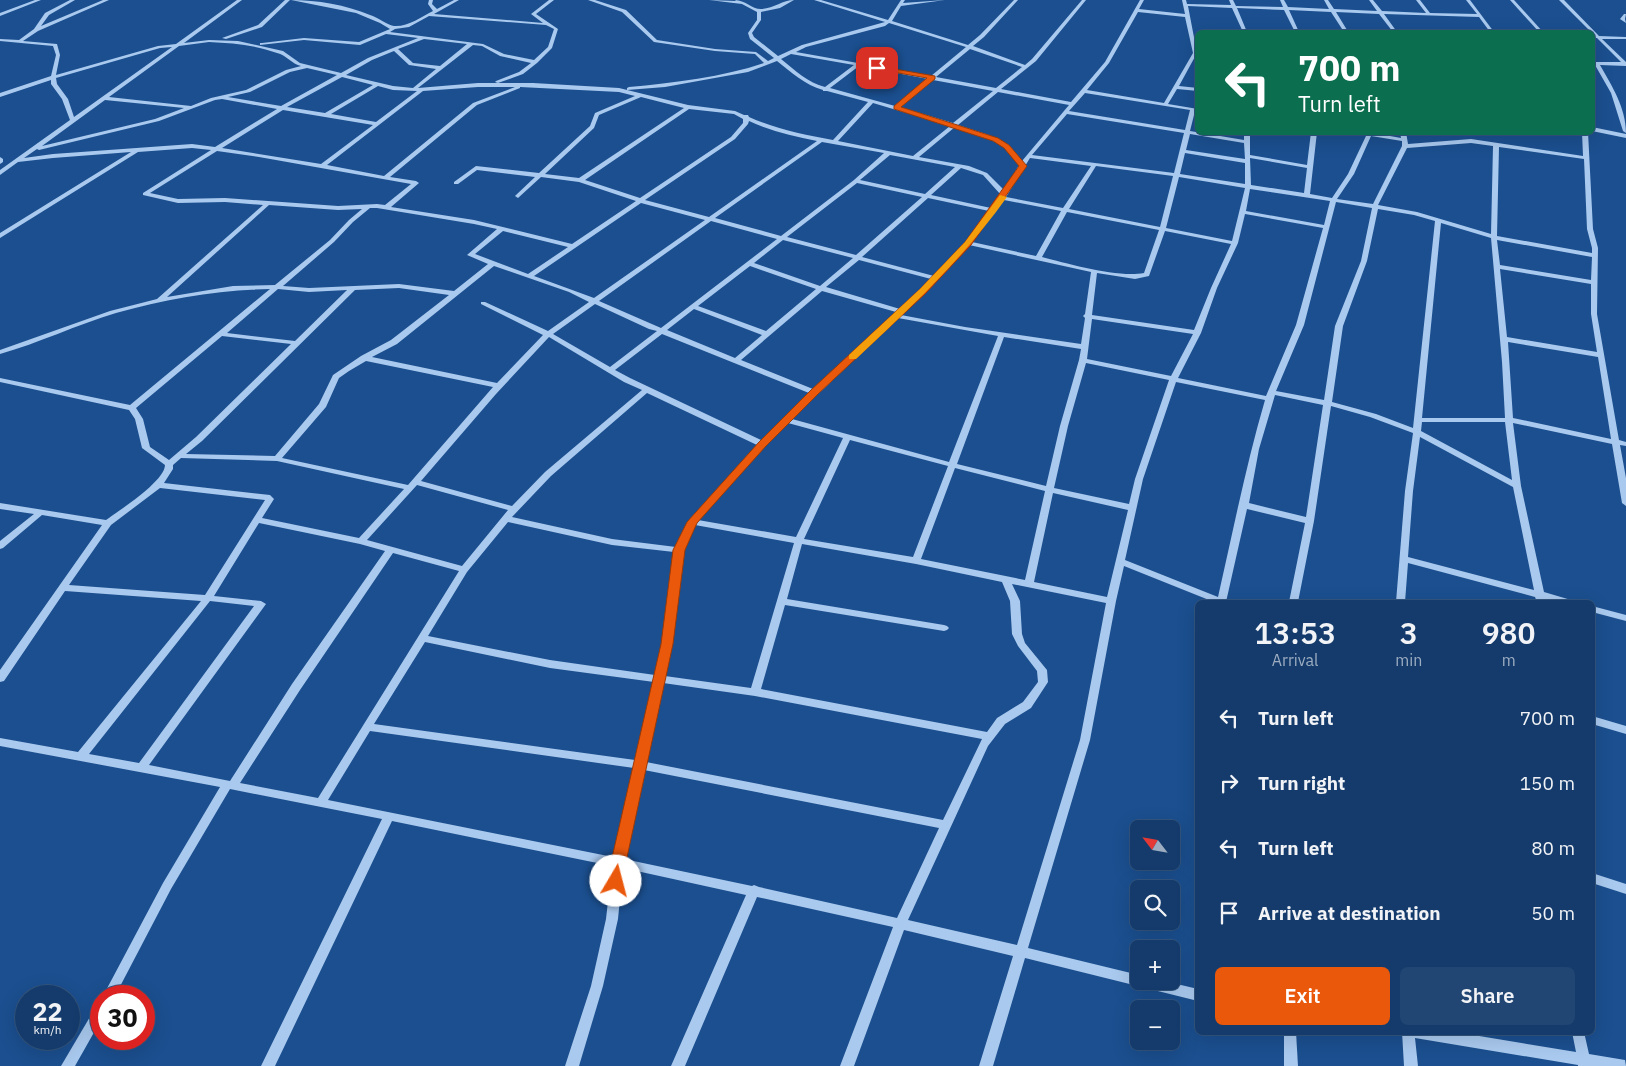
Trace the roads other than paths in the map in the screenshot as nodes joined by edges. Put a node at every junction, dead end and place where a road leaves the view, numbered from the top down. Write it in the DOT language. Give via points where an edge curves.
graph roads {
  1 [pos="39,0"];
  2 [pos="73,0"];
  3 [pos="108,0"];
  4 [pos="240,0"];
  5 [pos="288,0"];
  6 [pos="293,0"];
  7 [pos="431,0"];
  8 [pos="458,0"];
  9 [pos="552,0"];
  10 [pos="590,0"];
  11 [pos="711,0"];
  12 [pos="737,0"];
  13 [pos="792,0"];
  14 [pos="816,0"];
  15 [pos="943,0"];
  16 [pos="1016,0"];
  17 [pos="1084,0"];
  18 [pos="1142,0"];
  19 [pos="1231,0"];
  20 [pos="1282,0"];
  21 [pos="1326,0"];
  22 [pos="1371,0"];
  23 [pos="1418,0"];
  24 [pos="1468,0"];
  25 [pos="1512,0"];
  26 [pos="1561,0"];
  27 [pos="902,2"];
  28 [pos="744,3"];
  29 [pos="1185,3"];
  30 [pos="1234,7"];
  31 [pos="1286,9"];
  32 [pos="1136,10"];
  33 [pos="1332,10"];
  34 [pos="436,11"];
  35 [pos="760,11"];
  36 [pos="1378,12"];
  37 [pos="1429,14"];
  38 [pos="0,15"];
  39 [pos="429,15"];
  40 [pos="1626,15"];
  41 [pos="1188,16"];
  42 [pos="1480,16"];
  43 [pos="890,21"];
  44 [pos="1626,22"];
  45 [pos="552,25"];
  46 [pos="392,28"];
  47 [pos="36,30"];
  48 [pos="1244,30"];
  49 [pos="1296,30"];
  50 [pos="1345,30"];
  51 [pos="1394,30"];
  52 [pos="1490,30"];
  53 [pos="1539,30"];
  54 [pos="1589,30"];
  55 [pos="387,33"];
  56 [pos="1595,37"];
  57 [pos="423,38"];
  58 [pos="1626,38"];
  59 [pos="0,40"];
  60 [pos="21,40"];
  61 [pos="217,40"];
  62 [pos="180,44"];
  63 [pos="471,44"];
  64 [pos="257,45"];
  65 [pos="969,46"];
  66 [pos="395,49"];
  67 [pos="789,52"];
  68 [pos="778,58"];
  69 [pos="535,62"];
  70 [pos="768,63"];
  71 [pos="1595,63"];
  72 [pos="858,64"];
  73 [pos="1626,64"];
  74 [pos="307,66"];
  75 [pos="1026,67"];
  76 [pos="441,68"];
  77 [pos="342,74"];
  78 [pos="54,77"];
  79 [pos="933,77"];
  80 [pos="378,84"];
  81 [pos="478,85"];
  82 [pos="524,85"];
  83 [pos="1175,87"];
  84 [pos="413,90"];
  85 [pos="422,90"];
  86 [pos="619,90"];
  87 [pos="825,90"];
  88 [pos="995,90"];
  89 [pos="1195,90"];
  90 [pos="1084,91"];
  91 [pos="0,94"];
  92 [pos="641,95"];
  93 [pos="219,97"];
  94 [pos="104,98"];
  95 [pos="871,102"];
  96 [pos="1073,104"];
  97 [pos="1165,105"];
  98 [pos="193,107"];
  99 [pos="688,107"];
  100 [pos="282,108"];
  101 [pos="896,108"];
  102 [pos="1195,110"];
  103 [pos="1066,112"];
  104 [pos="326,115"];
  105 [pos="746,116"];
  106 [pos="73,121"];
  107 [pos="378,124"];
  108 [pos="954,125"];
  109 [pos="1595,130"];
  110 [pos="1626,131"];
  111 [pos="1187,132"];
  112 [pos="1195,133"];
  113 [pos="1205,135"];
  114 [pos="1247,135"];
  115 [pos="1314,135"];
  116 [pos="1369,135"];
  117 [pos="1585,135"];
  118 [pos="1626,136"];
  119 [pos="1404,139"];
  120 [pos="821,140"];
  121 [pos="834,142"];
  122 [pos="1247,142"];
  123 [pos="1496,145"];
  124 [pos="217,149"];
  125 [pos="32,150"];
  126 [pos="137,150"];
  127 [pos="1183,150"];
  128 [pos="888,153"];
  129 [pos="1028,156"];
  130 [pos="914,158"];
  131 [pos="1246,158"];
  132 [pos="1586,158"];
  133 [pos="16,162"];
  134 [pos="1095,164"];
  135 [pos="960,166"];
  136 [pos="1023,166"];
  137 [pos="1309,166"];
  138 [pos="321,167"];
  139 [pos="0,173"];
  140 [pos="1177,174"];
  141 [pos="539,176"];
  142 [pos="386,177"];
  143 [pos="580,180"];
  144 [pos="856,181"];
  145 [pos="456,183"];
  146 [pos="1248,186"];
  147 [pos="1307,195"];
  148 [pos="518,196"];
  149 [pos="926,196"];
  150 [pos="1003,196"];
  151 [pos="1334,199"];
  152 [pos="640,201"];
  153 [pos="267,204"];
  154 [pos="369,206"];
  155 [pos="1375,206"];
  156 [pos="388,207"];
  157 [pos="993,210"];
  158 [pos="1066,210"];
  159 [pos="1243,212"];
  160 [pos="712,219"];
  161 [pos="1438,222"];
  162 [pos="1326,227"];
  163 [pos="502,228"];
  164 [pos="1162,229"];
  165 [pos="0,236"];
  166 [pos="1494,237"];
  167 [pos="782,239"];
  168 [pos="1234,243"];
  169 [pos="968,244"];
  170 [pos="574,246"];
  171 [pos="1595,256"];
  172 [pos="1039,257"];
  173 [pos="857,258"];
  174 [pos="492,264"];
  175 [pos="750,264"];
  176 [pos="1496,266"];
  177 [pos="1094,270"];
  178 [pos="529,276"];
  179 [pos="935,278"];
  180 [pos="1593,282"];
  181 [pos="275,287"];
  182 [pos="354,287"];
  183 [pos="821,288"];
  184 [pos="453,293"];
  185 [pos="159,300"];
  186 [pos="595,302"];
  187 [pos="483,303"];
  188 [pos="695,307"];
  189 [pos="899,313"];
  190 [pos="1087,316"];
  191 [pos="664,331"];
  192 [pos="1197,333"];
  193 [pos="219,334"];
  194 [pos="548,334"];
  195 [pos="766,334"];
  196 [pos="1002,334"];
  197 [pos="1504,339"];
  198 [pos="298,343"];
  199 [pos="1085,346"];
  200 [pos="0,352"];
  201 [pos="1601,355"];
  202 [pos="364,358"];
  203 [pos="736,360"];
  204 [pos="1083,360"];
  205 [pos="611,370"];
  206 [pos="0,380"];
  207 [pos="1173,380"];
  208 [pos="499,386"];
  209 [pos="647,389"];
  210 [pos="814,392"];
  211 [pos="1271,395"];
  212 [pos="1327,404"];
  213 [pos="132,408"];
  214 [pos="787,420"];
  215 [pos="1418,420"];
  216 [pos="1508,420"];
  217 [pos="1417,432"];
  218 [pos="847,436"];
  219 [pos="1614,441"];
  220 [pos="762,444"];
  221 [pos="1626,444"];
  222 [pos="180,456"];
  223 [pos="277,459"];
  224 [pos="169,464"];
  225 [pos="952,466"];
  226 [pos="413,485"];
  227 [pos="158,486"];
  228 [pos="1517,486"];
  229 [pos="1050,491"];
  230 [pos="1626,503"];
  231 [pos="1244,505"];
  232 [pos="0,506"];
  233 [pos="1134,508"];
  234 [pos="514,509"];
  235 [pos="39,514"];
  236 [pos="506,519"];
  237 [pos="258,520"];
  238 [pos="1310,521"];
  239 [pos="692,522"];
  240 [pos="108,523"];
  241 [pos="798,540"];
  242 [pos="361,541"];
  243 [pos="0,546"];
  244 [pos="390,550"];
  245 [pos="679,550"];
  246 [pos="1404,559"];
  247 [pos="916,561"];
  248 [pos="1122,562"];
  249 [pos="464,570"];
  250 [pos="1006,580"];
  251 [pos="1029,584"];
  252 [pos="62,588"];
  253 [pos="208,598"];
  254 [pos="1541,599"];
  255 [pos="1217,600"];
  256 [pos="1222,600"];
  257 [pos="1294,600"];
  258 [pos="1400,600"];
  259 [pos="781,601"];
  260 [pos="1111,601"];
  261 [pos="1595,610"];
  262 [pos="1626,618"];
  263 [pos="944,628"];
  264 [pos="422,638"];
  265 [pos="0,678"];
  266 [pos="659,678"];
  267 [pos="755,692"];
  268 [pos="1595,721"];
  269 [pos="367,726"];
  270 [pos="1626,730"];
  271 [pos="989,736"];
  272 [pos="0,742"];
  273 [pos="81,756"];
  274 [pos="639,766"];
  275 [pos="142,767"];
  276 [pos="230,785"];
  277 [pos="321,802"];
  278 [pos="389,816"];
  279 [pos="947,825"];
  280 [pos="618,862"];
  281 [pos="1595,879"];
  282 [pos="1626,889"];
  283 [pos="754,890"];
  284 [pos="901,923"];
  285 [pos="1022,951"];
  286 [pos="1130,978"];
  287 [pos="115,985"];
  288 [pos="1180,990"];
  289 [pos="1195,993"];
  290 [pos="90,1028"];
  291 [pos="1290,1035"];
  292 [pos="1408,1035"];
  293 [pos="1431,1035"];
  294 [pos="1579,1035"];
  295 [pos="1585,1062"];
  296 [pos="68,1066"];
  297 [pos="268,1066"];
  298 [pos="572,1066"];
  299 [pos="678,1066"];
  300 [pos="847,1066"];
  301 [pos="986,1066"];
  302 [pos="1291,1066"];
  303 [pos="1411,1066"];
  304 [pos="1626,1066"];
  1 -- 38 [label="street"];
  2 -- 47 [label="street" via="47,14"];
  3 -- 47 [label="street"];
  4 -- 62 [label="street"];
  5 -- 61 [label="street" via="260,26"];
  6 -- 46 [label="street" via="351,10"];
  7 -- 34 [label="street" via="430,4"];
  8 -- 34 [label="street"];
  9 -- 45 [label="street" via="533,14"];
  10 -- 70 [label="street" via="624,11 656,41 756,54"];
  11 -- 28 [label="street"];
  12 -- 28 [label="street"];
  13 -- 35 [label="street"];
  14 -- 43 [label="street"];
  15 -- 27 [label="street"];
  16 -- 65 [label="street"];
  17 -- 75 [label="street" via="1065,20 1044,51"];
  18 -- 32 [label="street"];
  19 -- 30 [label="street"];
  20 -- 31 [label="street"];
  21 -- 33 [label="street"];
  22 -- 36 [label="street"];
  23 -- 37 [label="street"];
  24 -- 42 [label="street"];
  25 -- 53 [label="street"];
  26 -- 54 [label="street"];
  27 -- 43 [label="street"];
  28 -- 35 [label="street"];
  29 -- 30 [label="street"];
  29 -- 41 [label="street"];
  30 -- 31 [label="street"];
  30 -- 48 [label="street"];
  31 -- 33 [label="street"];
  31 -- 49 [label="street"];
  32 -- 41 [label="street"];
  32 -- 90 [label="street" via="1115,51"];
  33 -- 36 [label="street"];
  33 -- 50 [label="street"];
  34 -- 39 [label="street"];
  35 -- 68 [label="street" via="759,20 750,35"];
  36 -- 37 [label="street"];
  36 -- 51 [label="street"];
  37 -- 42 [label="street"];
  39 -- 45 [label="street"];
  39 -- 46 [label="street" via="407,26"];
  40 -- 44 [label="street" via="1622,19"];
  41 -- 83 [label="street" via="1195,53"];
  42 -- 52 [label="street"];
  43 -- 65 [label="street"];
  43 -- 67 [label="street"];
  45 -- 69 [label="street" via="556,29 550,48"];
  46 -- 55 [label="street"];
  47 -- 60 [label="street"];
  55 -- 57 [label="street"];
  55 -- 64 [label="street" via="360,44 304,38"];
  56 -- 58 [label="street"];
  56 -- 73 [label="street"];
  57 -- 63 [label="street"];
  57 -- 66 [label="street"];
  59 -- 60 [label="street"];
  60 -- 78 [label="street" via="56,46 58,54"];
  61 -- 62 [label="street"];
  61 -- 64 [label="street"];
  62 -- 78 [label="street"];
  62 -- 94 [label="street"];
  63 -- 69 [label="street"];
  63 -- 76 [label="street"];
  64 -- 74 [label="street" via="281,52 294,62"];
  65 -- 75 [label="street"];
  65 -- 79 [label="street"];
  66 -- 76 [label="street" via="411,64"];
  66 -- 77 [label="street"];
  67 -- 68 [label="street"];
  67 -- 72 [label="street"];
  68 -- 70 [label="street"];
  68 -- 87 [label="street" via="802,79"];
  69 -- 81 [label="street" via="504,80"];
  70 -- 86 [label="street" via="748,70"];
  71 -- 73 [label="street"];
  71 -- 110 [label="street" via="1614,93"];
  72 -- 79 [label="street"];
  72 -- 87 [label="street"];
  74 -- 77 [label="street"];
  74 -- 93 [label="street" via="288,71 248,91"];
  75 -- 88 [label="street"];
  76 -- 84 [label="street"];
  77 -- 80 [label="street"];
  77 -- 100 [label="street"];
  78 -- 91 [label="street"];
  78 -- 106 [label="street" via="54,84 66,98"];
  79 -- 88 [label="street"];
  79 -- 101 [label="street"];
  80 -- 84 [label="street"];
  80 -- 104 [label="street"];
  81 -- 82 [label="street"];
  81 -- 85 [label="street"];
  82 -- 86 [label="street"];
  82 -- 142 [label="street" via="472,105"];
  83 -- 89 [label="street"];
  83 -- 97 [label="street"];
  84 -- 85 [label="street"];
  85 -- 107 [label="street"];
  86 -- 92 [label="street"];
  87 -- 95 [label="street"];
  88 -- 96 [label="street"];
  88 -- 108 [label="street"];
  90 -- 96 [label="street"];
  90 -- 97 [label="street"];
  92 -- 99 [label="street"];
  92 -- 141 [label="street" via="597,114 592,127"];
  93 -- 98 [label="street"];
  93 -- 100 [label="street"];
  94 -- 98 [label="street"];
  94 -- 106 [label="street"];
  95 -- 101 [label="street"];
  95 -- 121 [label="street"];
  96 -- 103 [label="street"];
  97 -- 102 [label="street"];
  98 -- 125 [label="street" via="157,120"];
  99 -- 105 [label="street"];
  99 -- 143 [label="street"];
  100 -- 104 [label="street"];
  100 -- 124 [label="street"];
  101 -- 108 [label="street"];
  102 -- 111 [label="street"];
  103 -- 111 [label="street"];
  103 -- 129 [label="street"];
  104 -- 107 [label="street"];
  105 -- 120 [label="street" via="764,126"];
  105 -- 152 [label="street" via="746,123 733,138"];
  106 -- 125 [label="street"];
  107 -- 138 [label="street"];
  108 -- 130 [label="street"];
  108 -- 136 [label="street" via="1002,143"];
  109 -- 118 [label="street"];
  111 -- 112 [label="street"];
  111 -- 127 [label="street"];
  113 -- 122 [label="street"];
  114 -- 122 [label="street"];
  115 -- 137 [label="street"];
  116 -- 119 [label="street"];
  116 -- 151 [label="street" via="1351,174"];
  117 -- 132 [label="street"];
  119 -- 123 [label="street"];
  119 -- 155 [label="street"];
  120 -- 121 [label="street"];
  120 -- 160 [label="street"];
  121 -- 128 [label="street"];
  122 -- 131 [label="street"];
  123 -- 132 [label="street"];
  123 -- 166 [label="street"];
  124 -- 126 [label="street" via="192,146"];
  124 -- 138 [label="street"];
  124 -- 153 [label="street" via="145,194 178,201 226,200"];
  125 -- 133 [label="street"];
  126 -- 133 [label="street"];
  126 -- 165 [label="street"];
  127 -- 131 [label="street"];
  127 -- 140 [label="street"];
  128 -- 130 [label="street"];
  128 -- 144 [label="street"];
  129 -- 134 [label="street"];
  129 -- 136 [label="street"];
  130 -- 135 [label="street"];
  131 -- 137 [label="street"];
  131 -- 146 [label="street"];
  132 -- 171 [label="street"];
  133 -- 139 [label="street"];
  134 -- 140 [label="street"];
  134 -- 158 [label="street"];
  135 -- 149 [label="street"];
  135 -- 150 [label="street" via="985,174"];
  136 -- 150 [label="street"];
  137 -- 147 [label="street"];
  138 -- 142 [label="street"];
  140 -- 146 [label="street"];
  140 -- 164 [label="street"];
  141 -- 143 [label="street"];
  141 -- 145 [label="street" via="476,168"];
  141 -- 148 [label="street"];
  142 -- 156 [label="street" via="416,183"];
  143 -- 152 [label="street"];
  144 -- 149 [label="street"];
  144 -- 167 [label="street"];
  146 -- 147 [label="street"];
  146 -- 159 [label="street"];
  147 -- 151 [label="street"];
  149 -- 157 [label="street"];
  149 -- 173 [label="street"];
  150 -- 157 [label="street"];
  150 -- 158 [label="street"];
  151 -- 155 [label="street"];
  151 -- 162 [label="street"];
  152 -- 160 [label="street"];
  152 -- 170 [label="street"];
  153 -- 154 [label="street" via="338,208"];
  153 -- 185 [label="street"];
  154 -- 156 [label="street"];
  154 -- 181 [label="street"];
  155 -- 161 [label="street" via="1414,213"];
  155 -- 212 [label="street" via="1364,261 1339,326"];
  156 -- 163 [label="street"];
  157 -- 169 [label="street"];
  158 -- 164 [label="street"];
  158 -- 172 [label="street"];
  159 -- 162 [label="street"];
  159 -- 168 [label="street"];
  160 -- 167 [label="street"];
  160 -- 186 [label="street"];
  161 -- 166 [label="street"];
  161 -- 215 [label="street"];
  162 -- 211 [label="street" via="1300,325"];
  163 -- 170 [label="street"];
  163 -- 174 [label="street" via="470,254"];
  164 -- 168 [label="street"];
  164 -- 177 [label="street" via="1147,275 1135,277"];
  166 -- 171 [label="street"];
  166 -- 176 [label="street"];
  167 -- 173 [label="street"];
  167 -- 175 [label="street"];
  168 -- 192 [label="street"];
  169 -- 172 [label="street"];
  169 -- 179 [label="street"];
  170 -- 178 [label="street"];
  171 -- 180 [label="street"];
  172 -- 177 [label="street"];
  173 -- 179 [label="street"];
  173 -- 183 [label="street"];
  174 -- 178 [label="street"];
  174 -- 184 [label="street"];
  175 -- 183 [label="street"];
  175 -- 188 [label="street"];
  176 -- 180 [label="street"];
  176 -- 197 [label="street"];
  177 -- 190 [label="street"];
  178 -- 186 [label="street"];
  179 -- 189 [label="street"];
  180 -- 201 [label="street"];
  181 -- 182 [label="street" via="309,290"];
  181 -- 185 [label="street" via="233,288"];
  181 -- 193 [label="street"];
  182 -- 184 [label="street" via="399,286"];
  182 -- 198 [label="street"];
  183 -- 189 [label="street"];
  183 -- 195 [label="street"];
  184 -- 202 [label="street" via="394,342"];
  185 -- 200 [label="street" via="91,318"];
  186 -- 191 [label="street"];
  186 -- 194 [label="street"];
  187 -- 194 [label="street"];
  188 -- 191 [label="street"];
  188 -- 195 [label="street"];
  189 -- 196 [label="street"];
  189 -- 210 [label="street"];
  190 -- 192 [label="street"];
  190 -- 199 [label="street"];
  191 -- 203 [label="street"];
  191 -- 205 [label="street"];
  192 -- 207 [label="street"];
  193 -- 198 [label="street"];
  193 -- 213 [label="street"];
  194 -- 205 [label="street"];
  194 -- 208 [label="street"];
  195 -- 203 [label="street"];
  196 -- 199 [label="street"];
  196 -- 225 [label="street"];
  197 -- 201 [label="street"];
  197 -- 216 [label="street"];
  198 -- 222 [label="street"];
  199 -- 204 [label="street"];
  201 -- 219 [label="street"];
  202 -- 208 [label="street"];
  202 -- 223 [label="street" via="336,377 324,405"];
  203 -- 210 [label="street"];
  204 -- 207 [label="street"];
  204 -- 229 [label="street"];
  205 -- 209 [label="street"];
  206 -- 213 [label="street"];
  207 -- 211 [label="street"];
  207 -- 233 [label="street" via="1140,479"];
  208 -- 226 [label="street"];
  209 -- 220 [label="street"];
  209 -- 234 [label="street" via="559,463"];
  210 -- 214 [label="street"];
  211 -- 212 [label="street"];
  211 -- 231 [label="street" via="1255,448"];
  212 -- 217 [label="street"];
  212 -- 238 [label="street"];
  213 -- 224 [label="street" via="139,419 146,448"];
  214 -- 218 [label="street"];
  214 -- 220 [label="street"];
  215 -- 216 [label="street"];
  215 -- 217 [label="street"];
  216 -- 219 [label="street"];
  216 -- 228 [label="street"];
  217 -- 228 [label="street"];
  217 -- 246 [label="street"];
  218 -- 225 [label="street"];
  218 -- 241 [label="street"];
  219 -- 221 [label="street"];
  219 -- 230 [label="street"];
  220 -- 239 [label="street"];
  222 -- 223 [label="street"];
  222 -- 224 [label="street"];
  223 -- 226 [label="street"];
  224 -- 227 [label="street"];
  225 -- 229 [label="street"];
  225 -- 247 [label="street"];
  226 -- 234 [label="street"];
  226 -- 242 [label="street"];
  227 -- 237 [label="street" via="269,497"];
  227 -- 240 [label="street"];
  228 -- 254 [label="street"];
  229 -- 233 [label="street"];
  229 -- 251 [label="street"];
  231 -- 238 [label="street"];
  231 -- 256 [label="street"];
  232 -- 235 [label="street"];
  233 -- 248 [label="street"];
  234 -- 236 [label="street"];
  235 -- 240 [label="street"];
  235 -- 243 [label="street"];
  236 -- 245 [label="street" via="612,542"];
  236 -- 249 [label="street"];
  237 -- 242 [label="street"];
  237 -- 253 [label="street"];
  238 -- 257 [label="street"];
  239 -- 241 [label="street"];
  239 -- 245 [label="street"];
  240 -- 252 [label="street"];
  241 -- 247 [label="street"];
  241 -- 259 [label="street"];
  242 -- 244 [label="street"];
  244 -- 249 [label="street"];
  244 -- 276 [label="street"];
  245 -- 266 [label="street" via="667,644"];
  246 -- 254 [label="street"];
  246 -- 258 [label="street"];
  247 -- 250 [label="street"];
  248 -- 255 [label="street"];
  248 -- 260 [label="street"];
  249 -- 264 [label="street"];
  250 -- 251 [label="street"];
  250 -- 271 [label="street" via="1015,601 1017,634 1042,670 1043,682 1027,705 1001,721"];
  251 -- 260 [label="street"];
  252 -- 253 [label="street"];
  252 -- 265 [label="street"];
  253 -- 273 [label="street"];
  253 -- 275 [label="street" via="261,606"];
  259 -- 263 [label="street"];
  259 -- 267 [label="street"];
  260 -- 285 [label="street" via="1085,740"];
  261 -- 262 [label="street"];
  264 -- 266 [label="street" via="550,664"];
  264 -- 269 [label="street"];
  266 -- 267 [label="street"];
  266 -- 274 [label="street"];
  267 -- 271 [label="street"];
  268 -- 270 [label="street"];
  269 -- 274 [label="street"];
  269 -- 277 [label="street"];
  271 -- 279 [label="street"];
  272 -- 273 [label="street"];
  273 -- 275 [label="street"];
  274 -- 279 [label="street"];
  274 -- 280 [label="street"];
  275 -- 276 [label="street"];
  276 -- 277 [label="street"];
  276 -- 287 [label="street" via="167,886"];
  277 -- 278 [label="street"];
  278 -- 280 [label="street"];
  278 -- 297 [label="street"];
  279 -- 284 [label="street"];
  280 -- 283 [label="street"];
  280 -- 298 [label="street" via="612,919 597,986"];
  281 -- 282 [label="street"];
  283 -- 284 [label="street"];
  283 -- 299 [label="street"];
  284 -- 285 [label="street"];
  284 -- 300 [label="street"];
  285 -- 286 [label="street"];
  285 -- 301 [label="street"];
  288 -- 289 [label="street"];
  290 -- 296 [label="street"];
  291 -- 302 [label="street"];
  292 -- 303 [label="street"];
  293 -- 295 [label="street"];
  294 -- 295 [label="street"];
  295 -- 304 [label="street"];
}
